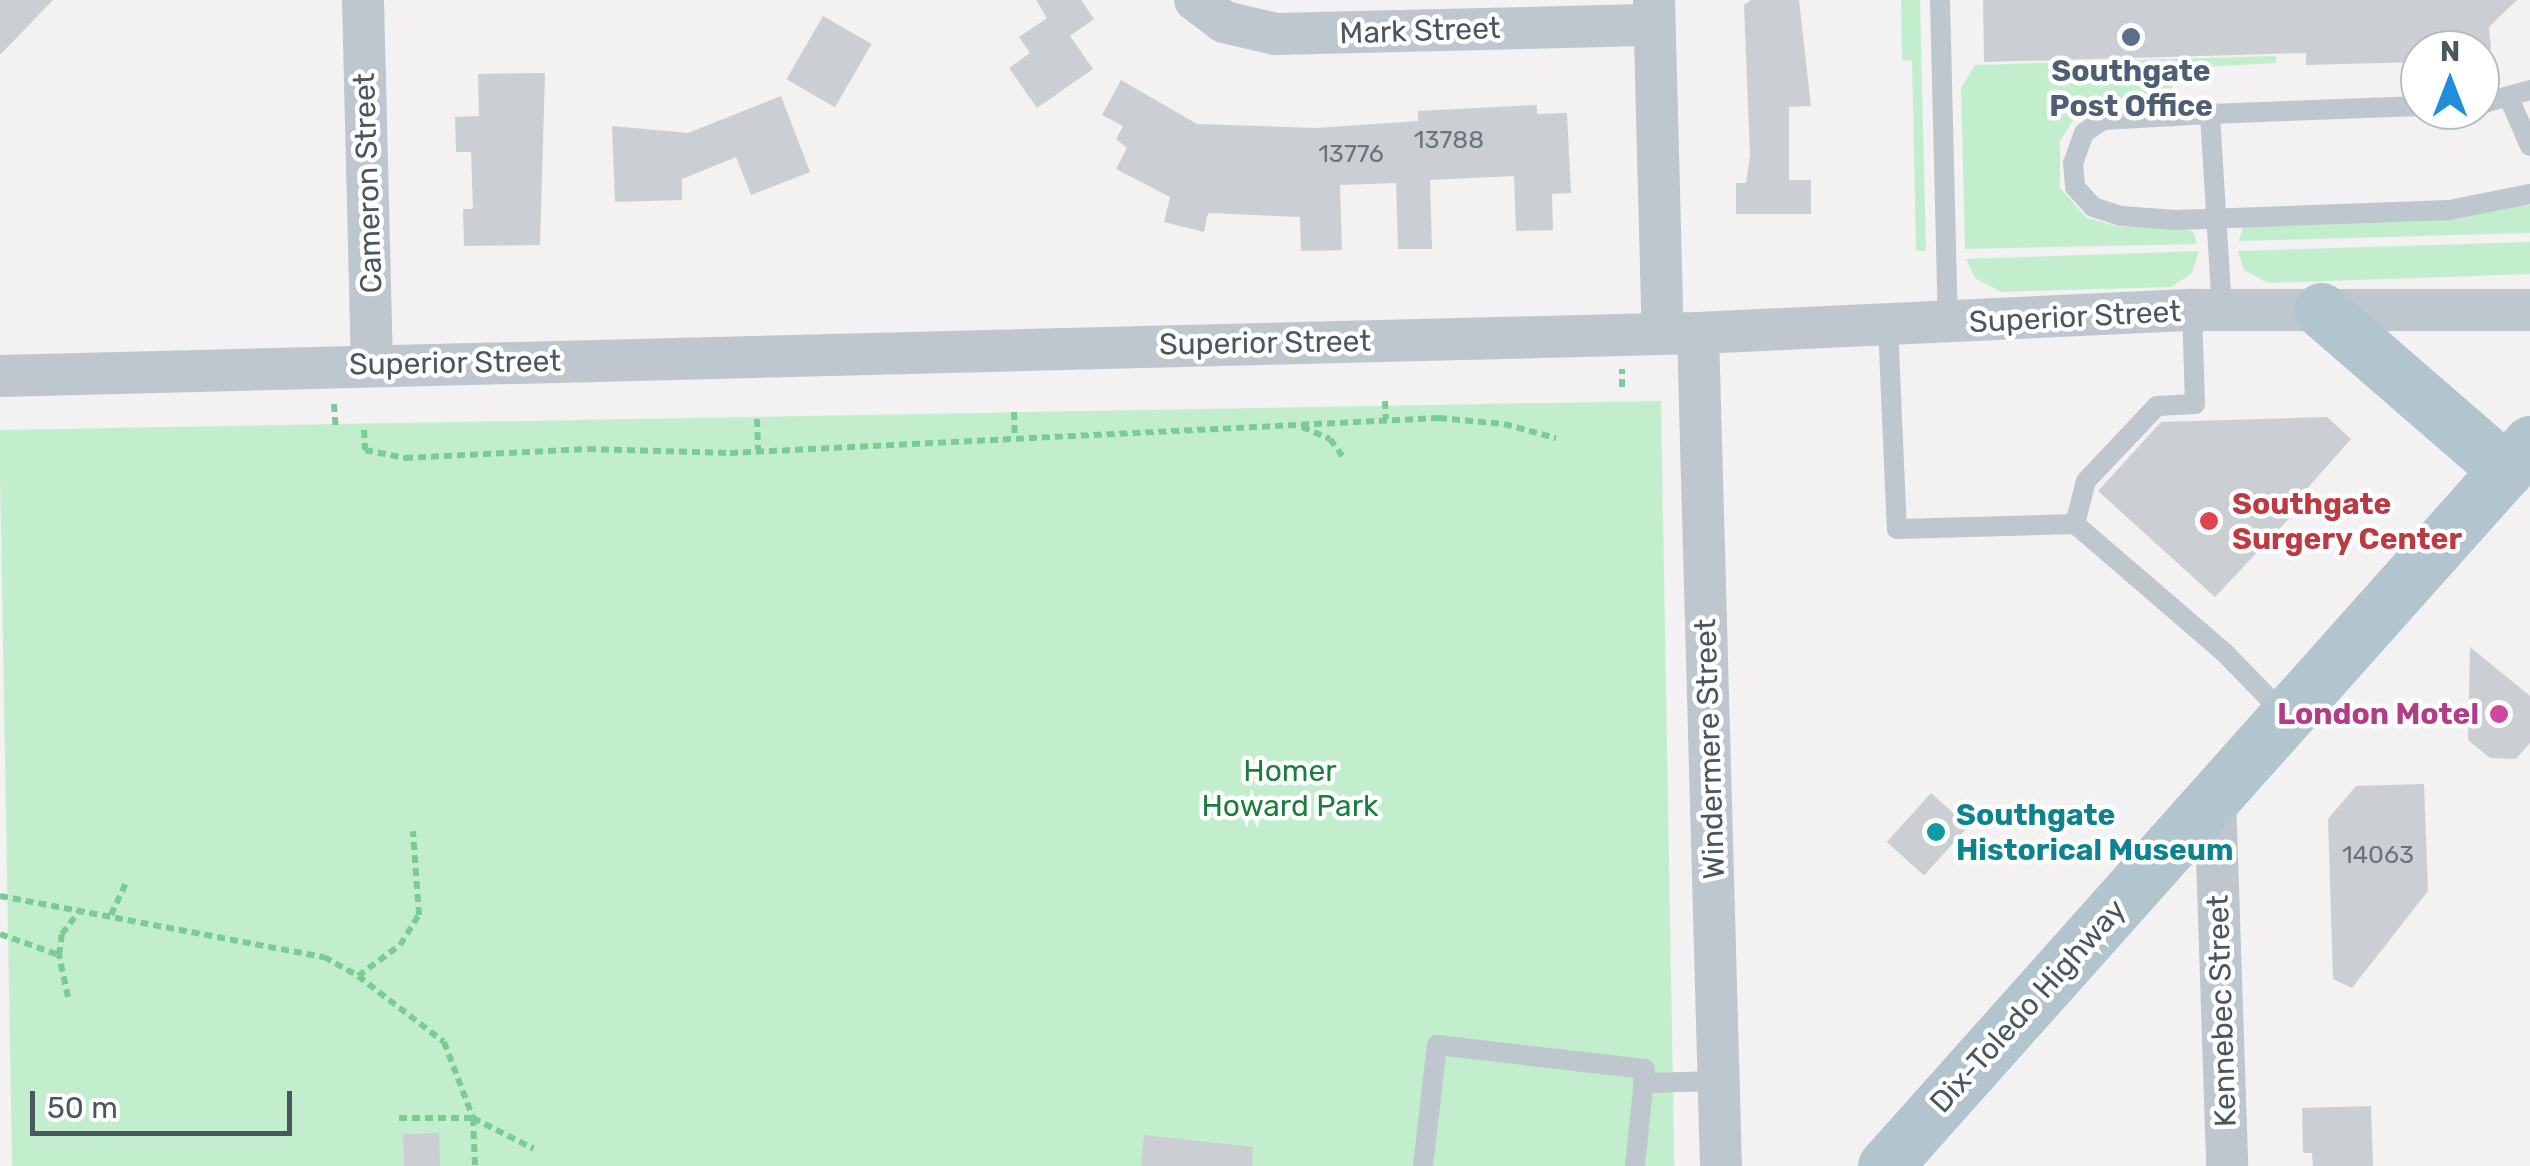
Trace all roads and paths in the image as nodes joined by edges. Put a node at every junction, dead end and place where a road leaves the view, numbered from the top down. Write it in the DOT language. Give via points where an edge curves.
graph roads {
  1 [pos="363,0"];
  2 [pos="1195,0"];
  3 [pos="1940,0"];
  4 [pos="1654,13"];
  5 [pos="2530,90"];
  6 [pos="2509,98"];
  7 [pos="2500,100"];
  8 [pos="2400,107"];
  9 [pos="2210,114"];
  10 [pos="2530,146"];
  11 [pos="2530,194"];
  12 [pos="2217,216"];
  13 [pos="2321,310"];
  14 [pos="2530,310"];
  15 [pos="2207,311"];
  16 [pos="1948,323"];
  17 [pos="1888,326"];
  18 [pos="1681,333"];
  19 [pos="372,365"];
  20 [pos="0,376"];
  21 [pos="1385,401"];
  22 [pos="1014,412"];
  23 [pos="757,419"];
  24 [pos="1386,419"];
  25 [pos="1301,427"];
  26 [pos="364,430"];
  27 [pos="1015,436"];
  28 [pos="1556,438"];
  29 [pos="758,450"];
  30 [pos="2518,457"];
  31 [pos="1344,458"];
  32 [pos="2075,524"];
  33 [pos="2287,716"];
  34 [pos="2214,797"];
  35 [pos="414,831"];
  36 [pos="127,881"];
  37 [pos="0,896"];
  38 [pos="81,909"];
  39 [pos="111,915"];
  40 [pos="0,934"];
  41 [pos="59,955"];
  42 [pos="358,976"];
  43 [pos="68,997"];
  44 [pos="1719,1081"];
  45 [pos="1643,1083"];
  46 [pos="399,1118"];
  47 [pos="472,1118"];
  48 [pos="534,1149"];
  49 [pos="475,1166"];
  50 [pos="1423,1166"];
  51 [pos="1635,1166"];
  52 [pos="1721,1166"];
  53 [pos="1885,1166"];
  54 [pos="2227,1166"];
  1 -- 19 [label="street, Cameron Street"];
  2 -- 4 [label="street, Mark Street" via="1224,22 1276,34"];
  3 -- 16 [label="lane"];
  4 -- 18 [label="street, Windermere Street"];
  5 -- 6 [label="lane"];
  6 -- 7 [label="lane"];
  6 -- 10 [label="lane"];
  8 -- 9 [label="lane"];
  9 -- 12 [label="lane"];
  9 -- 12 [label="lane" via="2103,120 2084,133 2073,163 2075,187 2093,207 2120,216"];
  11 -- 12 [label="lane" via="2449,210"];
  12 -- 15 [label="lane"];
  13 -- 14 [label="street, Superior Street"];
  13 -- 15 [label="street, Superior Street"];
  13 -- 30 [label="main road"];
  15 -- 16 [label="street, Superior Street"];
  15 -- 32 [label="lane" via="2195,404 2157,406 2086,481"];
  16 -- 17 [label="street, Superior Street"];
  17 -- 18 [label="street, Superior Street"];
  17 -- 32 [label="lane" via="1897,529"];
  18 -- 19 [label="street, Superior Street"];
  18 -- 44 [label="street, Windermere Street"];
  19 -- 20 [label="street, Superior Street"];
  21 -- 24 [label="path"];
  22 -- 27 [label="path"];
  23 -- 29 [label="path"];
  24 -- 25 [label="path"];
  24 -- 28 [label="path" via="1504,424"];
  25 -- 27 [label="path"];
  25 -- 31 [label="path" via="1330,438"];
  26 -- 29 [label="path" via="365,450 405,458"];
  27 -- 29 [label="path"];
  30 -- 33 [label="main road, Dix-Toledo Highway"];
  32 -- 33 [label="lane" via="2224,652"];
  33 -- 34 [label="main road, Dix-Toledo Highway"];
  34 -- 53 [label="main road, Dix-Toledo Highway"];
  34 -- 54 [label="street, Kennebec Street"];
  35 -- 42 [label="path" via="419,915 400,944"];
  36 -- 39 [label="path"];
  37 -- 38 [label="path"];
  38 -- 39 [label="path"];
  38 -- 41 [label="path" via="62,934"];
  39 -- 42 [label="path" via="324,957"];
  40 -- 41 [label="path"];
  41 -- 43 [label="path"];
  42 -- 47 [label="path" via="444,1042"];
  44 -- 45 [label="lane"];
  44 -- 52 [label="street, Windermere Street"];
  45 -- 50 [label="lane" via="1645,1069 1438,1045"];
  45 -- 51 [label="lane"];
  46 -- 47 [label="path"];
  47 -- 48 [label="path"];
  47 -- 49 [label="path"];
}
